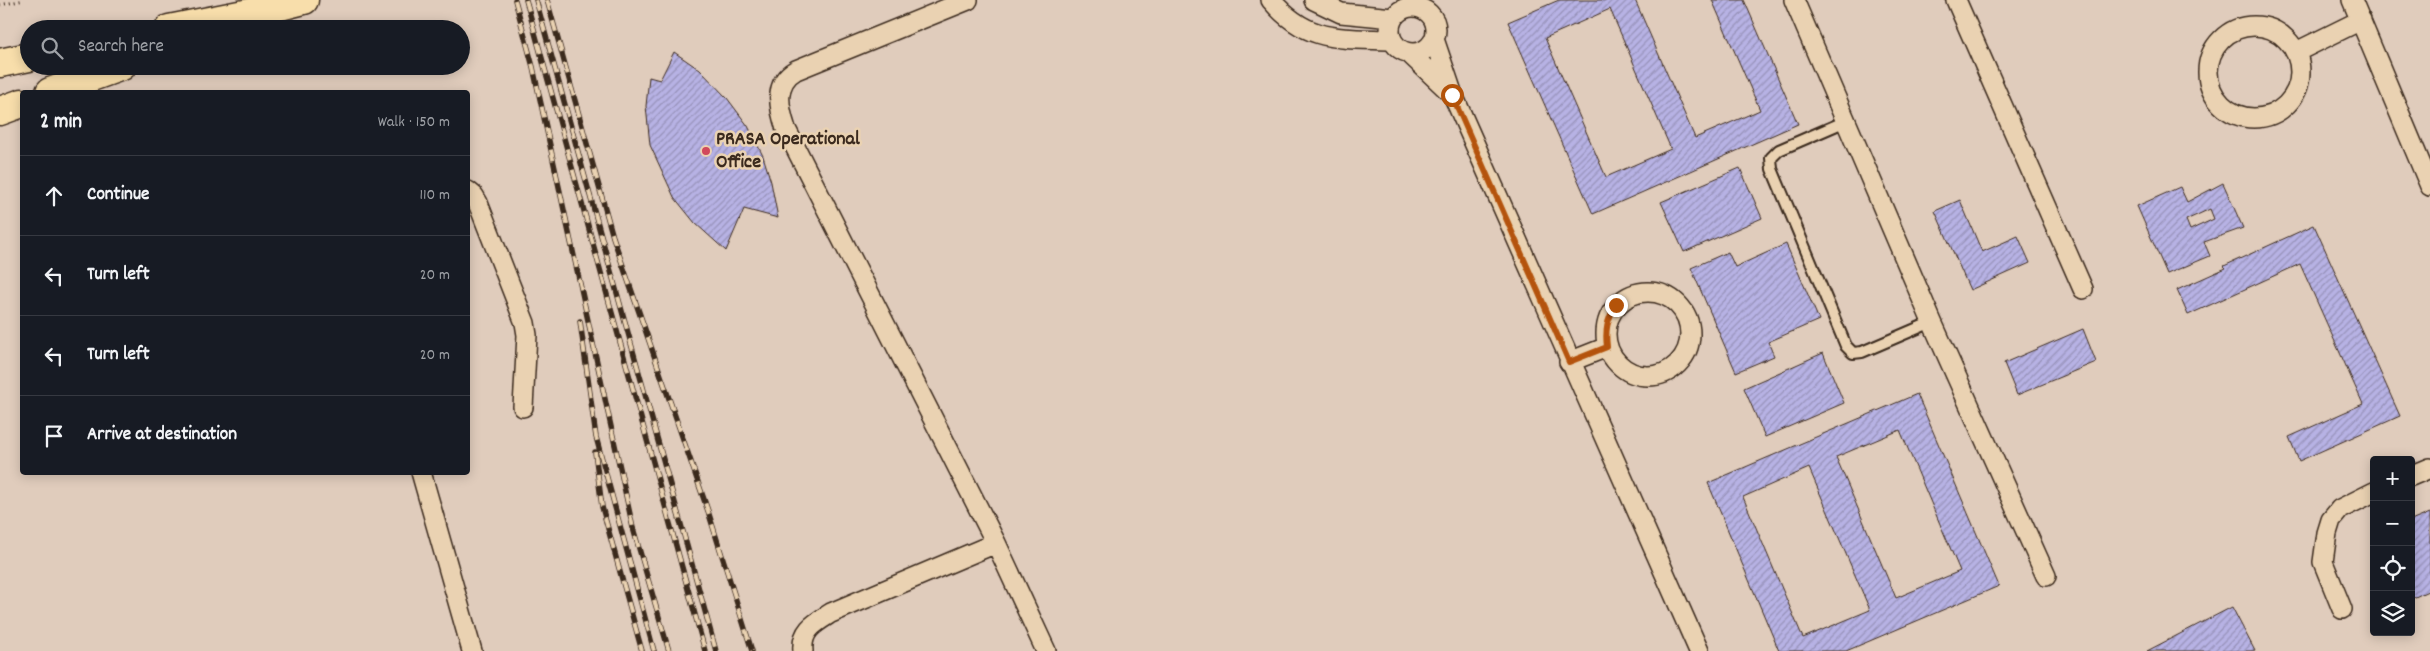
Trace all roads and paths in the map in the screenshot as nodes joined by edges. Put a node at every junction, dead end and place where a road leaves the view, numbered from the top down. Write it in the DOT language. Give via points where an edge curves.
graph roads {
  1 [pos="24,0"];
  2 [pos="304,0"];
  3 [pos="968,0"];
  4 [pos="1271,0"];
  5 [pos="1794,0"];
  6 [pos="1956,0"];
  7 [pos="2352,0"];
  8 [pos="1316,1"];
  9 [pos="1415,4"];
  10 [pos="0,5"];
  11 [pos="1434,9"];
  12 [pos="265,10"];
  13 [pos="1393,18"];
  14 [pos="214,20"];
  15 [pos="240,20"];
  16 [pos="2361,20"];
  17 [pos="1303,28"];
  18 [pos="1434,39"];
  19 [pos="1392,40"];
  20 [pos="2296,52"];
  21 [pos="1409,53"];
  22 [pos="20,59"];
  23 [pos="0,63"];
  24 [pos="97,75"];
  25 [pos="56,90"];
  26 [pos="1452,95"];
  27 [pos="20,104"];
  28 [pos="0,111"];
  29 [pos="1846,121"];
  30 [pos="2430,186"];
  31 [pos="470,193"];
  32 [pos="2083,289"];
  33 [pos="1932,322"];
  34 [pos="1607,347"];
  35 [pos="1569,362"];
  36 [pos="523,407"];
  37 [pos="2430,468"];
  38 [pos="2415,474"];
  39 [pos="422,475"];
  40 [pos="2370,494"];
  41 [pos="996,543"];
  42 [pos="2046,576"];
  43 [pos="2342,609"];
  44 [pos="472,651"];
  45 [pos="802,651"];
  46 [pos="1046,651"];
  47 [pos="1699,651"];
  1 -- 10 [label="path"];
  2 -- 12 [label="main road"];
  3 -- 41 [label="street" via="796,70 780,88 779,105 786,129"];
  4 -- 17 [label="street" via="1282,13"];
  5 -- 29 [label="street"];
  6 -- 32 [label="street"];
  7 -- 16 [label="street"];
  8 -- 13 [label="street" via="1341,13"];
  8 -- 17 [label="street"];
  9 -- 11 [label="street" via="1426,12"];
  9 -- 13 [label="street"];
  11 -- 18 [label="street"];
  12 -- 14 [label="main road"];
  12 -- 15 [label="main road"];
  13 -- 19 [label="street"];
  16 -- 20 [label="street"];
  16 -- 30 [label="street"];
  17 -- 19 [label="street" via="1331,38"];
  18 -- 21 [label="street" via="1424,50"];
  18 -- 26 [label="street"];
  19 -- 21 [label="street"];
  20 -- 20 [label="street" via="2299,84 2284,107 2270,115 2254,118 2238,115 2213,95 2207,66 2212,50 2222,38 2242,27 2258,25 2273,29 2286,38"];
  21 -- 26 [label="street"];
  22 -- 23 [label="main road"];
  24 -- 25 [label="main road"];
  26 -- 35 [label="street"];
  27 -- 28 [label="main road"];
  29 -- 33 [label="street"];
  29 -- 33 [label="lane" via="1779,150 1770,158 1846,346 1853,353 1862,352"];
  31 -- 36 [label="street" via="478,203 525,323"];
  33 -- 42 [label="street"];
  34 -- 34 [label="street" via="1605,332 1608,318 1616,305 1635,294 1657,293 1671,298 1682,308 1688,322 1689,343 1680,362 1654,376 1626,371 1614,361"];
  34 -- 35 [label="street"];
  35 -- 47 [label="street"];
  37 -- 38 [label="street"];
  39 -- 44 [label="street"];
  40 -- 43 [label="street" via="2340,509 2326,533 2323,562"];
  41 -- 45 [label="street" via="831,613 805,632"];
  41 -- 46 [label="street"];
}
